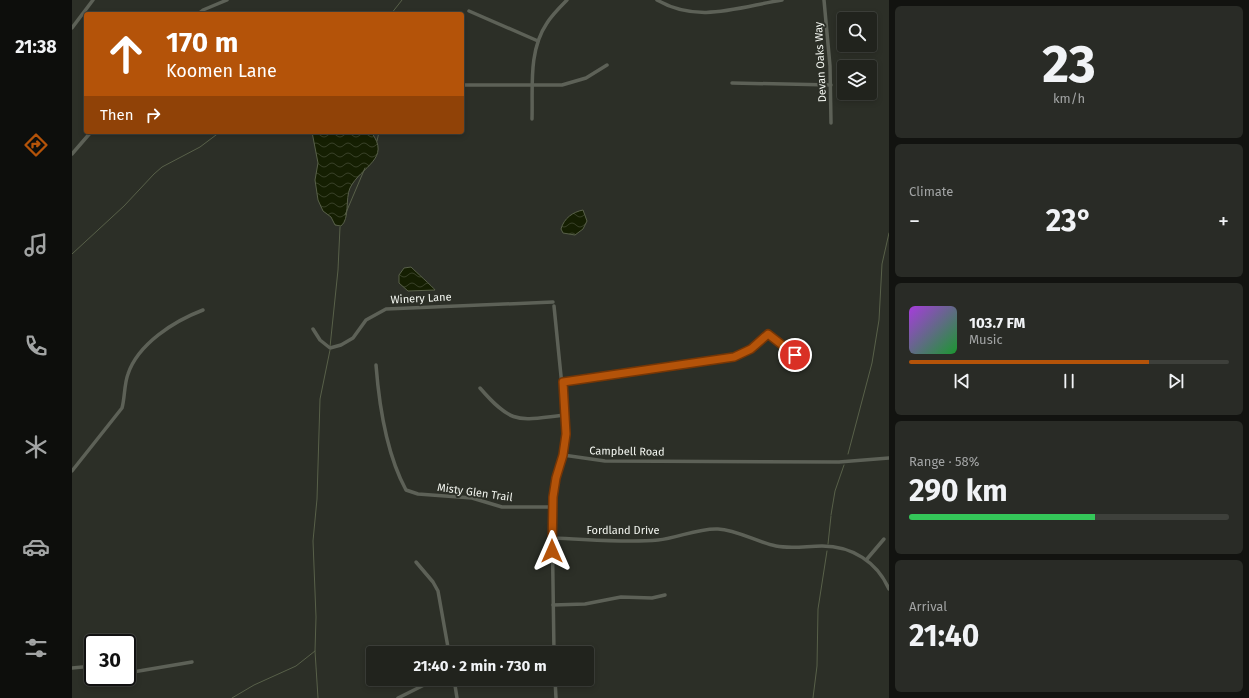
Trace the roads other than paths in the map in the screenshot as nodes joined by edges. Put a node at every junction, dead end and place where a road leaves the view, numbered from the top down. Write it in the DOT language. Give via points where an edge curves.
graph roads {
  1 [pos="93,0"];
  2 [pos="227,0"];
  3 [pos="567,0"];
  4 [pos="657,0"];
  5 [pos="782,0"];
  6 [pos="824,0"];
  7 [pos="469,11"];
  8 [pos="200,12"];
  9 [pos="72,28"];
  10 [pos="538,41"];
  11 [pos="606,65"];
  12 [pos="732,84"];
  13 [pos="464,85"];
  14 [pos="831,85"];
  15 [pos="533,86"];
  16 [pos="532,119"];
  17 [pos="831,123"];
  18 [pos="89,134"];
  19 [pos="72,154"];
  20 [pos="552,302"];
  21 [pos="554,306"];
  22 [pos="203,310"];
  23 [pos="313,329"];
  24 [pos="798,357"];
  25 [pos="376,365"];
  26 [pos="563,382"];
  27 [pos="480,388"];
  28 [pos="565,415"];
  29 [pos="563,455"];
  30 [pos="889,458"];
  31 [pos="72,471"];
  32 [pos="553,507"];
  33 [pos="552,538"];
  34 [pos="884,539"];
  35 [pos="867,559"];
  36 [pos="416,562"];
  37 [pos="889,590"];
  38 [pos="665,595"];
  39 [pos="553,605"];
  40 [pos="448,646"];
  41 [pos="554,646"];
  42 [pos="192,662"];
  43 [pos="84,667"];
  44 [pos="72,668"];
  45 [pos="136,671"];
  46 [pos="422,686"];
  47 [pos="455,686"];
  48 [pos="555,686"];
  49 [pos="398,698"];
  50 [pos="457,698"];
  51 [pos="556,698"];
  1 -- 9 [label="street"];
  2 -- 8 [label="street"];
  3 -- 10 [label="street" via="547,23"];
  4 -- 5 [label="street" via="683,11 707,14"];
  6 -- 14 [label="street, Devan Oaks Way"];
  7 -- 10 [label="street"];
  10 -- 15 [label="street" via="533,62"];
  11 -- 15 [label="street" via="573,83 562,86"];
  12 -- 14 [label="street"];
  13 -- 15 [label="street"];
  14 -- 17 [label="street, Devan Oaks Way"];
  15 -- 16 [label="street"];
  18 -- 19 [label="street"];
  20 -- 23 [label="street, Winery Lane" via="386,309 366,320 353,338 330,348 320,340"];
  21 -- 26 [label="street"];
  22 -- 31 [label="street" via="169,327 145,348 130,369 122,408"];
  24 -- 26 [label="street" via="768,334 751,349 734,357"];
  25 -- 32 [label="street, Misty Glen Trail" via="380,409 400,478 406,490 418,494 472,498 502,507"];
  26 -- 28 [label="street"];
  27 -- 28 [label="street" via="498,408 514,417"];
  28 -- 29 [label="street"];
  29 -- 30 [label="street, Campbell Road" via="605,461 861,462"];
  29 -- 32 [label="street" via="556,478"];
  32 -- 33 [label="street"];
  33 -- 35 [label="street, Fordland Drive" via="653,540 718,529 782,547 835,547"];
  33 -- 39 [label="street"];
  34 -- 35 [label="street"];
  35 -- 37 [label="street, Fordland Drive" via="879,571"];
  36 -- 40 [label="street" via="438,591"];
  38 -- 39 [label="street"];
  39 -- 41 [label="street"];
  42 -- 45 [label="street"];
  43 -- 44 [label="street"];
  46 -- 49 [label="street"];
  47 -- 50 [label="street"];
  48 -- 51 [label="street"];
}
